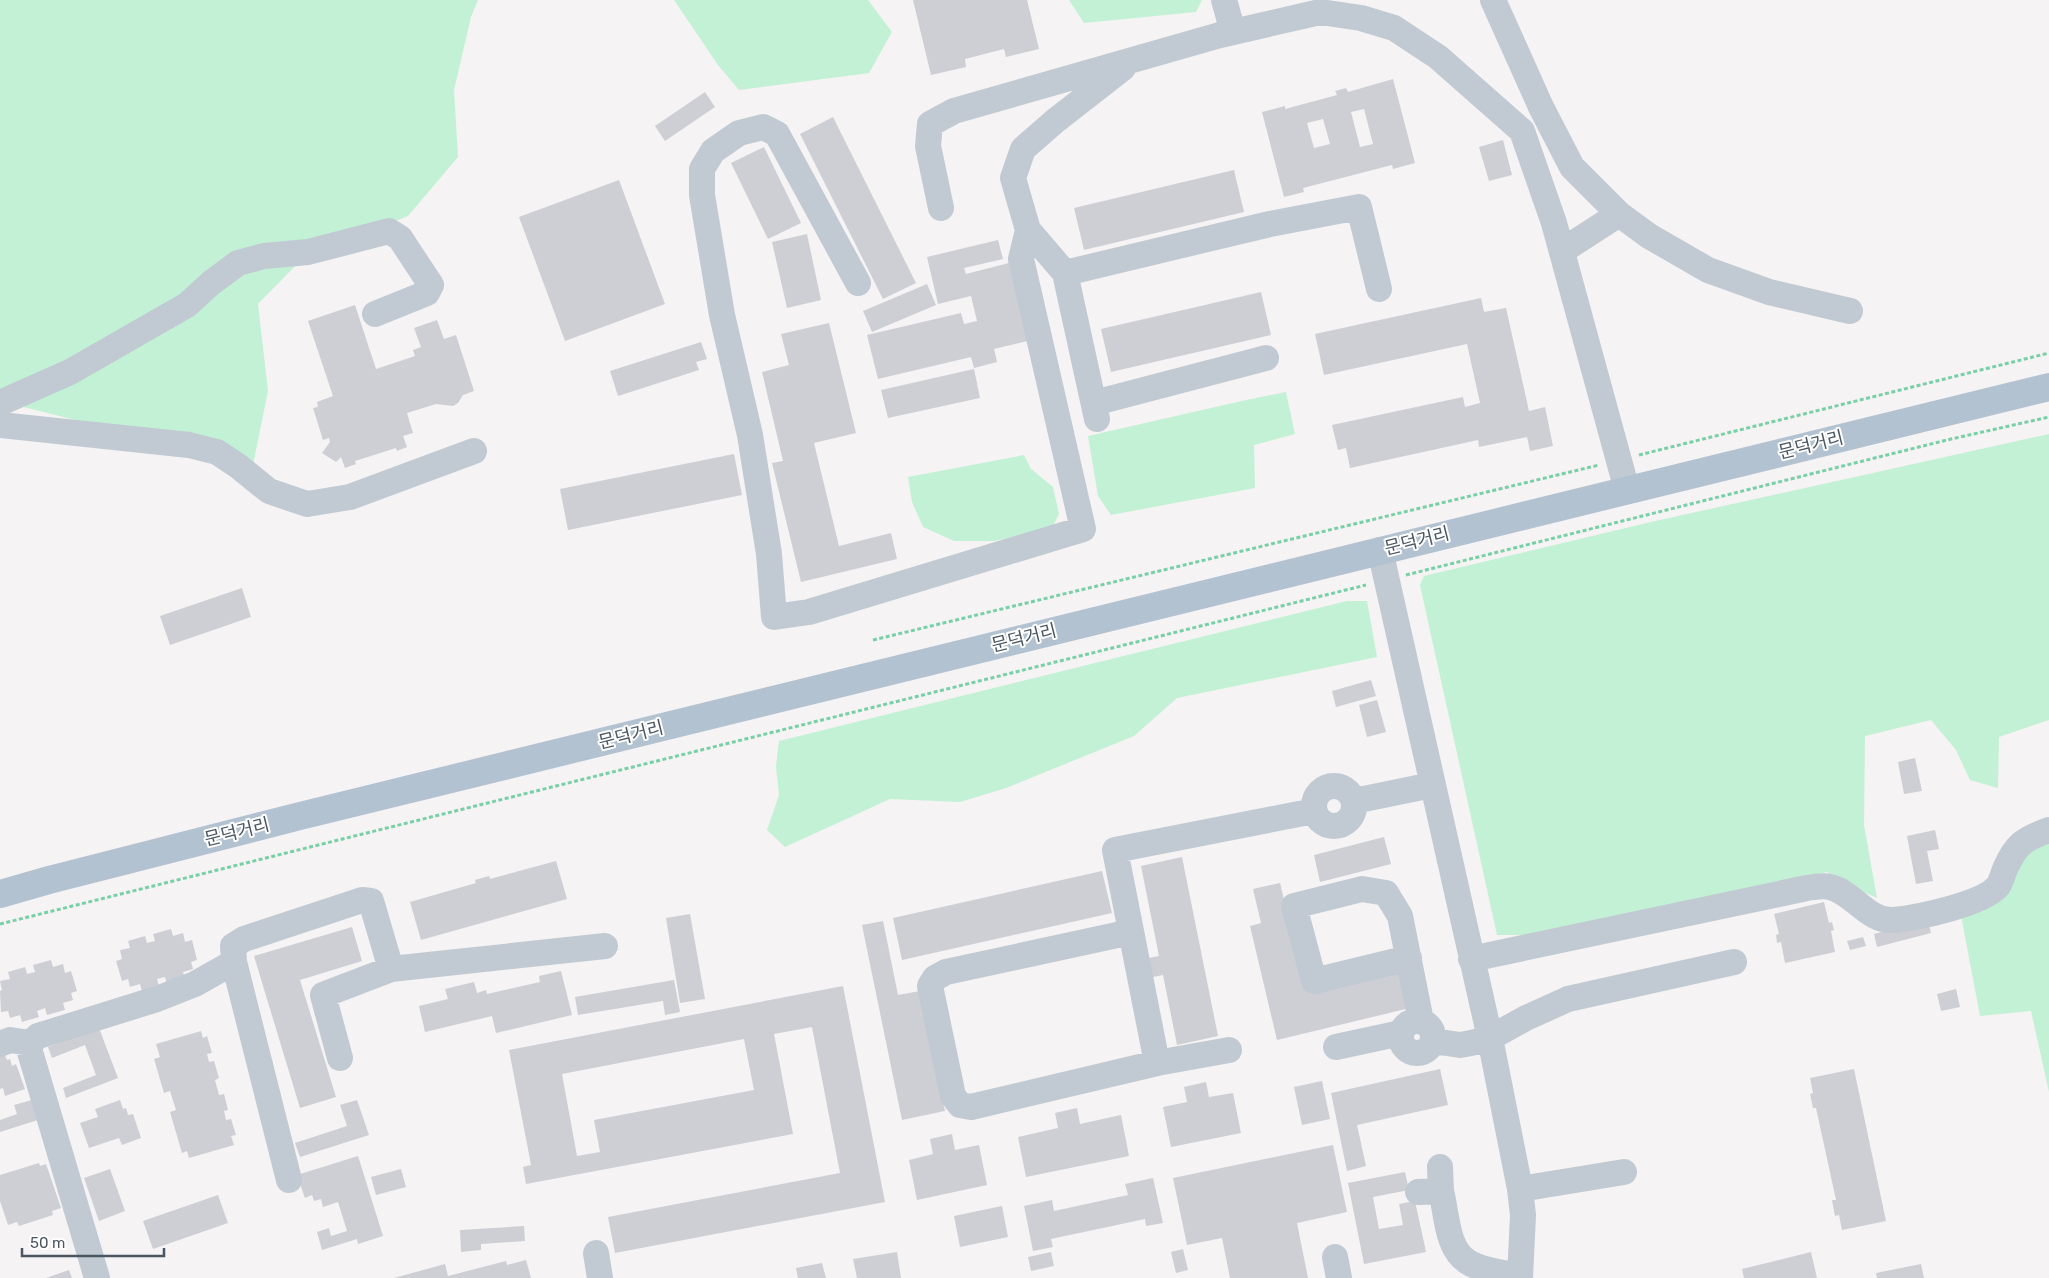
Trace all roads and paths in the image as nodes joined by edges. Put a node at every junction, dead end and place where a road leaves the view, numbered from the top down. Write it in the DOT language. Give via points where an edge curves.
graph roads {
  1 [pos="1494,0"];
  2 [pos="1225,2"];
  3 [pos="1232,32"];
  4 [pos="1136,59"];
  5 [pos="941,208"];
  6 [pos="1619,214"];
  7 [pos="1028,230"];
  8 [pos="1562,251"];
  9 [pos="1064,273"];
  10 [pos="858,283"];
  11 [pos="1379,289"];
  12 [pos="1850,311"];
  13 [pos="375,314"];
  14 [pos="1076,324"];
  15 [pos="1038,332"];
  16 [pos="2049,353"];
  17 [pos="1266,358"];
  18 [pos="2049,387"];
  19 [pos="0,402"];
  20 [pos="2049,417"];
  21 [pos="0,425"];
  22 [pos="474,451"];
  23 [pos="1619,460"];
  24 [pos="1627,490"];
  25 [pos="1380,550"];
  26 [pos="1387,580"];
  27 [pos="873,640"];
  28 [pos="1432,785"];
  29 [pos="2049,830"];
  30 [pos="0,894"];
  31 [pos="0,924"];
  32 [pos="1131,932"];
  33 [pos="605,946"];
  34 [pos="1409,958"];
  35 [pos="1471,958"];
  36 [pos="234,962"];
  37 [pos="1734,962"];
  38 [pos="391,969"];
  39 [pos="1418,1032"];
  40 [pos="1490,1038"];
  41 [pos="30,1043"];
  42 [pos="0,1044"];
  43 [pos="1336,1047"];
  44 [pos="1229,1050"];
  45 [pos="340,1058"];
  46 [pos="1157,1064"];
  47 [pos="1624,1172"];
  48 [pos="289,1180"];
  49 [pos="1433,1184"];
  50 [pos="1520,1190"];
  51 [pos="1520,1277"];
  52 [pos="97,1278"];
  1 -- 6 [label="street" via="1541,107 1572,167"];
  2 -- 3 [label="street"];
  3 -- 4 [label="street"];
  3 -- 8 [label="street" via="1320,12 1362,18 1394,28 1438,57 1522,131"];
  4 -- 5 [label="street" via="954,111 930,124 928,146"];
  4 -- 7 [label="street" via="1023,148 1014,178"];
  6 -- 8 [label="street"];
  6 -- 12 [label="street" via="1649,236 1708,270 1769,292"];
  7 -- 9 [label="street"];
  7 -- 15 [label="street" via="1021,259"];
  8 -- 23 [label="street"];
  9 -- 11 [label="street" via="1270,224 1360,207"];
  9 -- 14 [label="street"];
  10 -- 15 [label="street" via="777,134 764,127 739,133 713,151 702,169 702,195 722,315 750,435 769,554 774,617 809,612 1084,530"];
  13 -- 19 [label="street" via="427,294 431,285 400,238 390,231 308,252 264,256 238,263 187,305 70,372"];
  14 -- 15 [label="street"];
  14 -- 17 [label="street" via="1096,411"];
  16 -- 23 [label="path"];
  18 -- 24 [label="main road, 문덕거리"];
  20 -- 26 [label="path"];
  21 -- 22 [label="street" via="180,444 217,452 269,491 307,504 350,497"];
  23 -- 24 [label="street"];
  23 -- 27 [label="path"];
  24 -- 25 [label="main road, 문덕거리"];
  25 -- 26 [label="street"];
  25 -- 30 [label="main road, 문덕거리" via="300,816"];
  26 -- 28 [label="street"];
  26 -- 31 [label="path"];
  28 -- 32 [label="street" via="1354,801 1346,789 1332,785 1319,791 1313,804 1314,811 1115,850"];
  28 -- 35 [label="street"];
  29 -- 35 [label="street" via="2032,836 2014,850 1998,886 1975,902 1938,911 1891,920 1872,914 1850,896 1829,886 1807,888"];
  32 -- 46 [label="street"];
  32 -- 46 [label="street" via="946,972 935,978 930,986 953,1096 960,1105 971,1107"];
  33 -- 38 [label="street"];
  34 -- 34 [label="street" via="1400,916 1386,893 1362,889 1294,906 1314,981"];
  34 -- 39 [label="street"];
  35 -- 40 [label="street"];
  36 -- 38 [label="street" via="233,946 244,939 362,900 371,901"];
  36 -- 41 [label="street" via="157,1000 38,1036"];
  36 -- 48 [label="street"];
  37 -- 40 [label="street" via="1568,1000"];
  38 -- 45 [label="street" via="323,995"];
  39 -- 40 [label="street" via="1460,1045"];
  39 -- 43 [label="street"];
  40 -- 50 [label="street"];
  41 -- 42 [label="street" via="10,1040"];
  41 -- 52 [label="street"];
  44 -- 46 [label="street"];
  47 -- 50 [label="street"];
  49 -- 51 [label="street" via="1457,1252 1468,1262"];
  50 -- 51 [label="street"];
}
